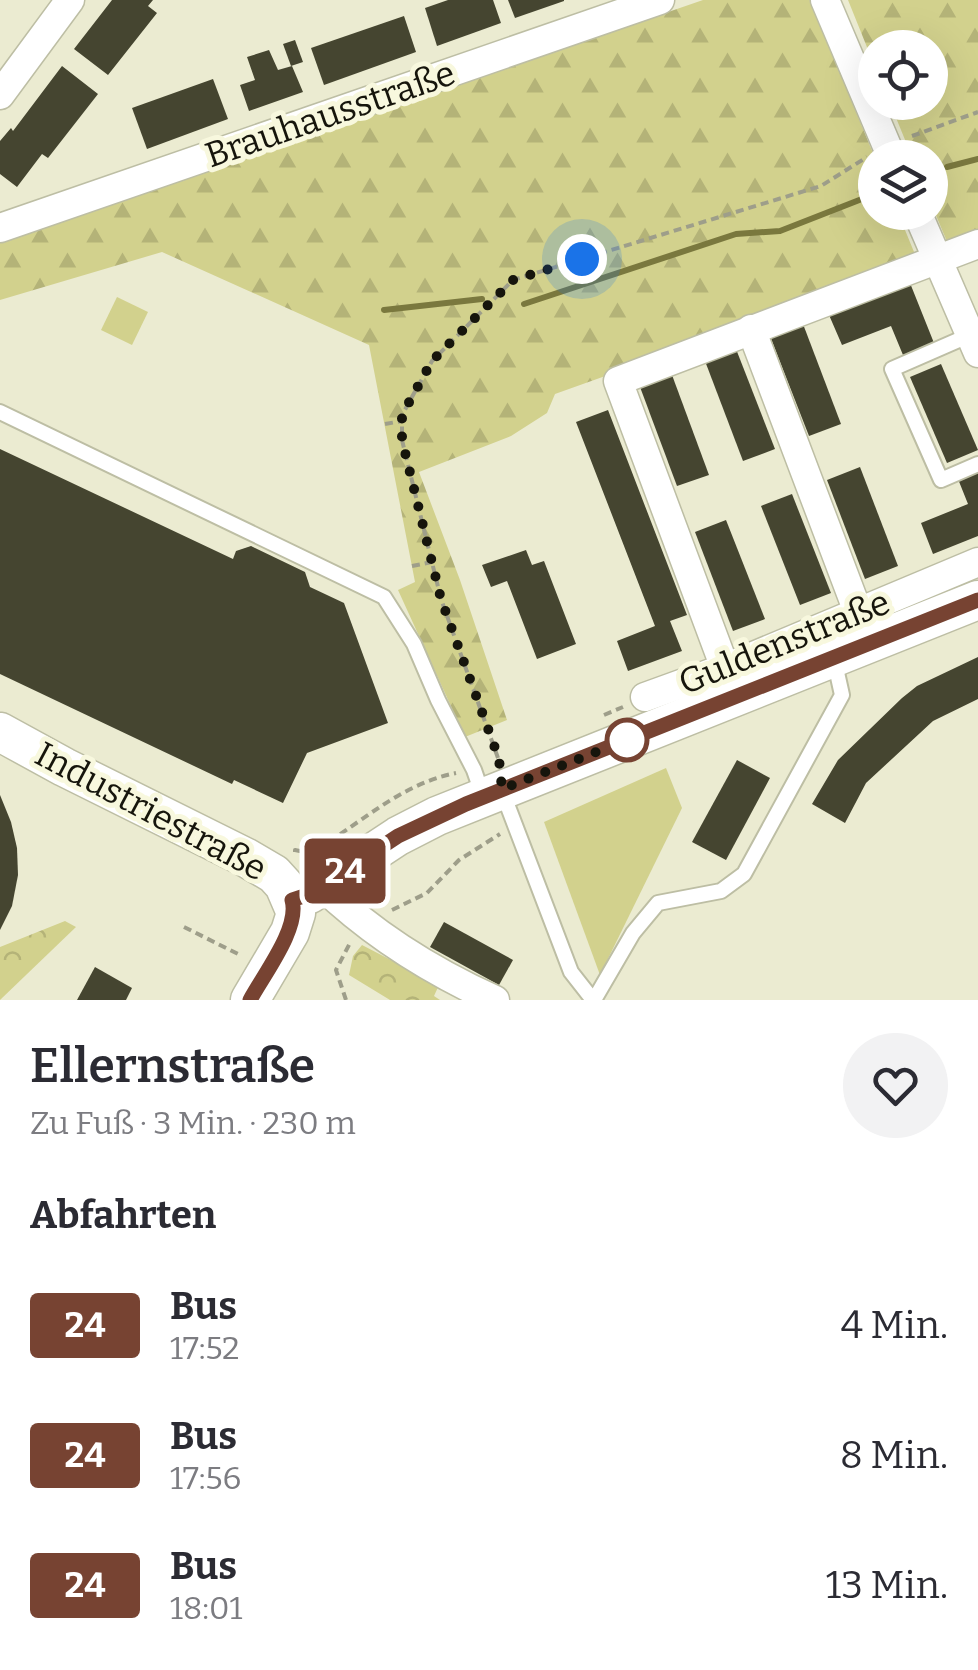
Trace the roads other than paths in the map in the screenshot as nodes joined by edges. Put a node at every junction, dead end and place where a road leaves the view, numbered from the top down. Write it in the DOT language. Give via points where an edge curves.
graph roads {
  1 [pos="70,0"];
  2 [pos="660,0"];
  3 [pos="824,0"];
  4 [pos="0,95"];
  5 [pos="884,140"];
  6 [pos="0,228"];
  7 [pos="925,230"];
  8 [pos="978,244"];
  9 [pos="937,258"];
  10 [pos="751,330"];
  11 [pos="974,344"];
  12 [pos="0,412"];
  13 [pos="978,464"];
  14 [pos="978,562"];
  15 [pos="978,600"];
  16 [pos="858,612"];
  17 [pos="834,656"];
  18 [pos="725,668"];
  19 [pos="645,697"];
  20 [pos="0,732"];
  21 [pos="494,804"];
  22 [pos="307,893"];
  23 [pos="259,984"];
  24 [pos="495,1000"];
  25 [pos="594,1000"];
  1 -- 4 [label="street"];
  2 -- 6 [label="street, Brauhausstraße"];
  3 -- 5 [label="street"];
  7 -- 9 [label="street"];
  8 -- 9 [label="street"];
  9 -- 10 [label="street"];
  9 -- 11 [label="street"];
  10 -- 16 [label="street"];
  10 -- 18 [label="street" via="618,381"];
  11 -- 13 [label="lane" via="892,369 941,480"];
  12 -- 21 [label="lane" via="384,597"];
  14 -- 16 [label="street, Guldenstraße"];
  15 -- 17 [label="street, Guldenstraße"];
  16 -- 18 [label="street, Guldenstraße"];
  17 -- 21 [label="street, Guldenstraße"];
  17 -- 25 [label="lane" via="842,694 744,874 721,891 658,903"];
  18 -- 19 [label="street, Guldenstraße"];
  20 -- 22 [label="street, Industriestraße"];
  21 -- 22 [label="street, Guldenstraße" via="398,836"];
  21 -- 25 [label="lane" via="572,972"];
  22 -- 23 [label="street"];
  22 -- 24 [label="street" via="377,918 456,982"];
}
